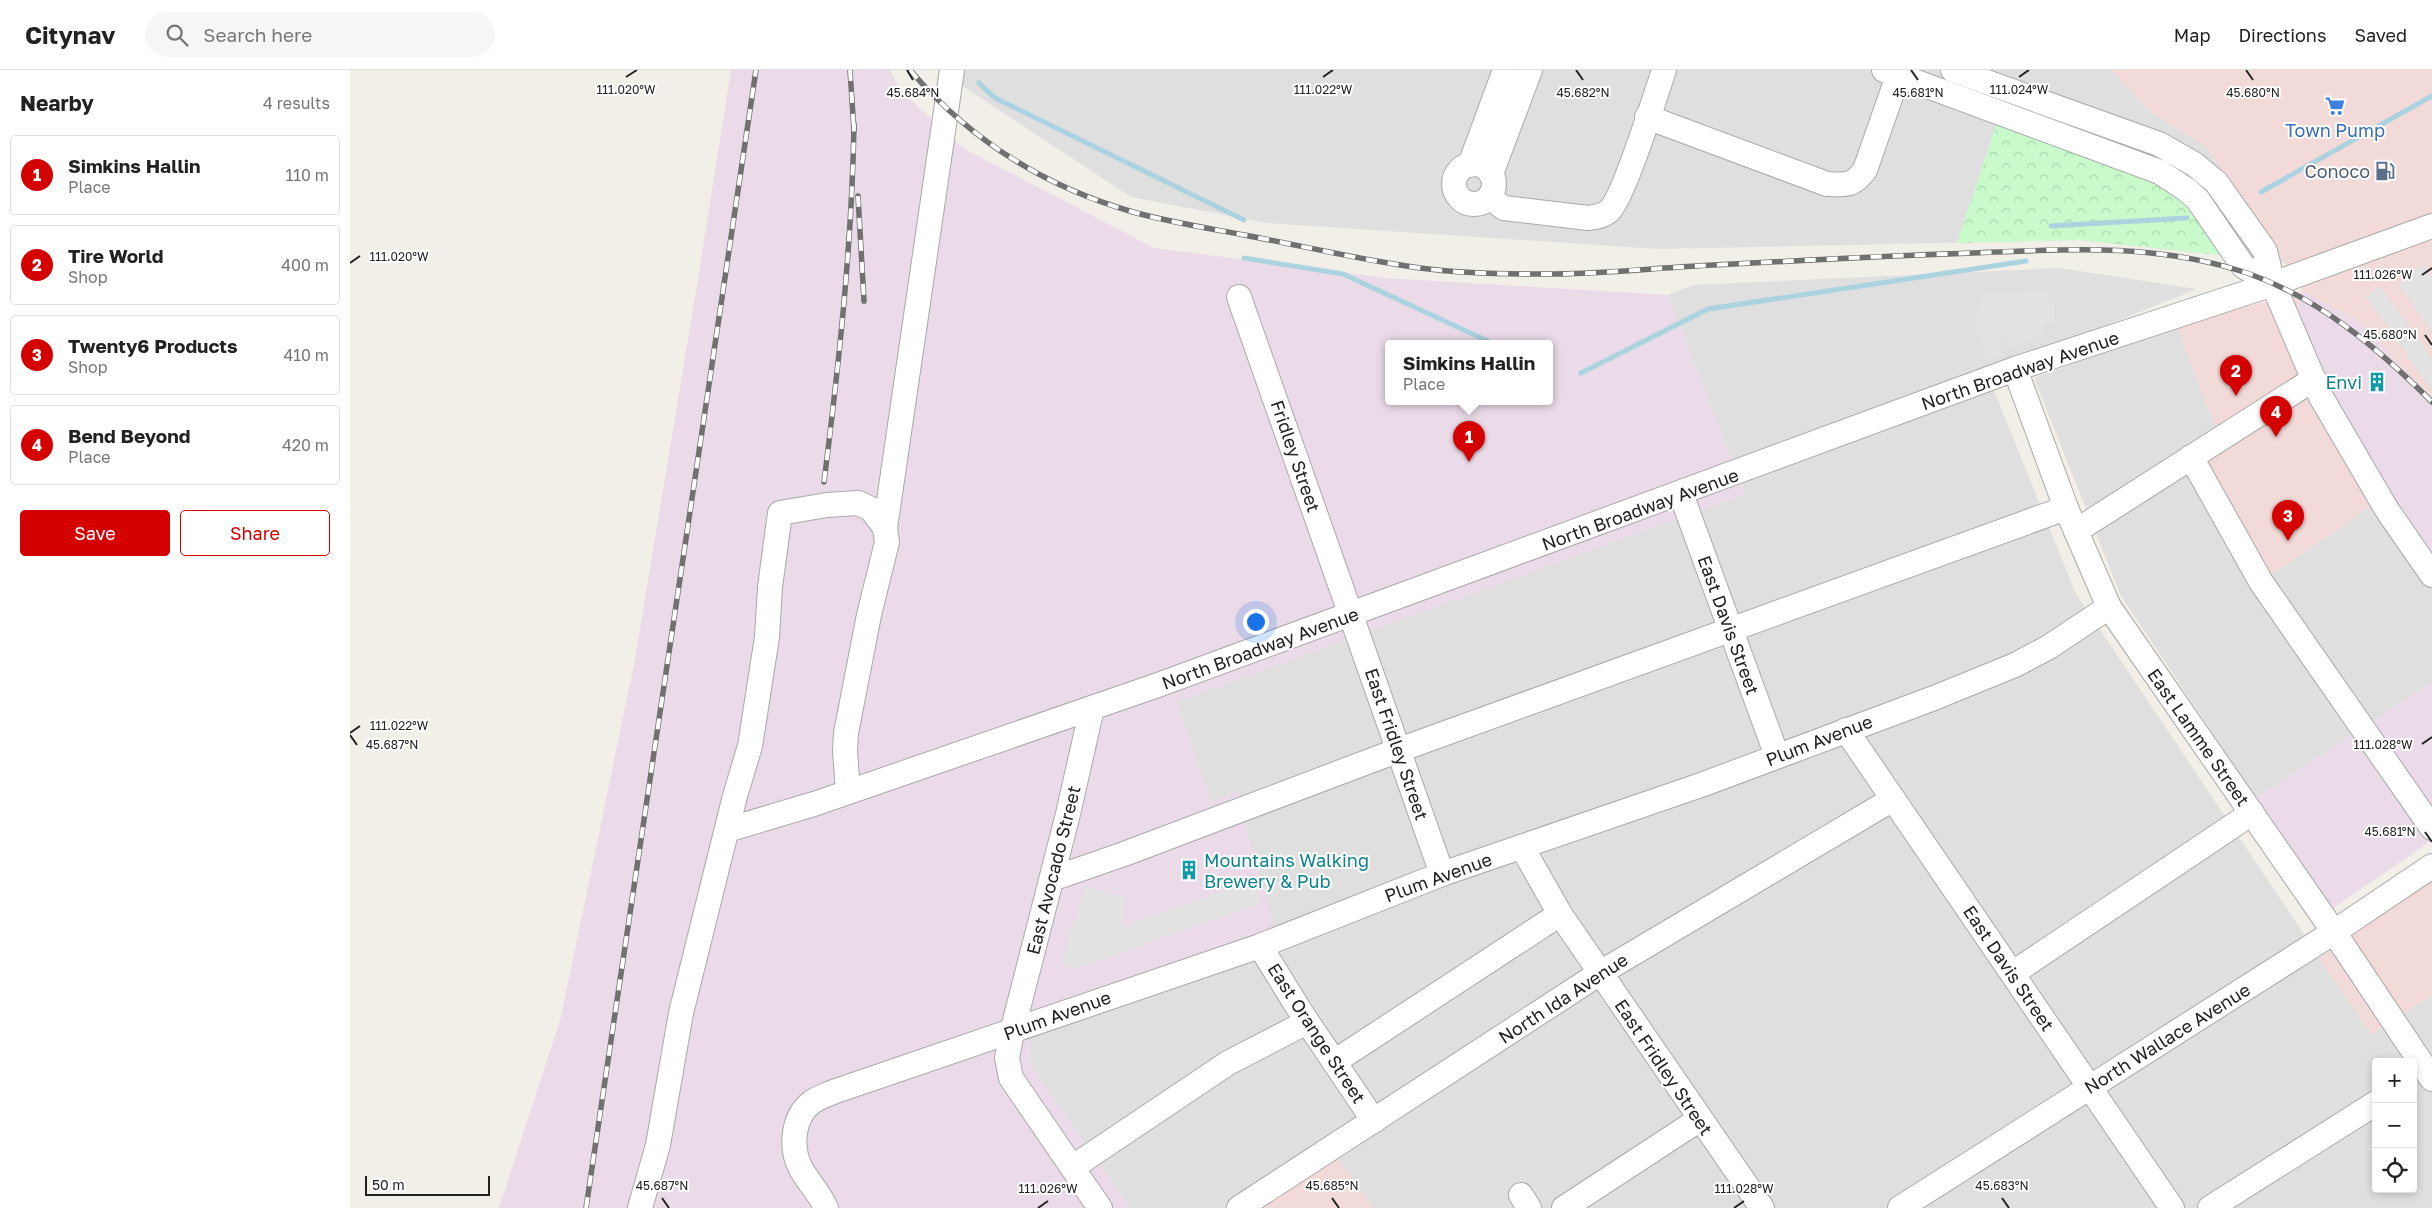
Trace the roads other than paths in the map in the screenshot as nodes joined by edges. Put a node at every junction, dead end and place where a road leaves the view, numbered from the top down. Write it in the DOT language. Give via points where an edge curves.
graph roads {
  1 [pos="952,70"];
  2 [pos="1505,70"];
  3 [pos="1530,70"];
  4 [pos="1664,70"];
  5 [pos="1953,70"];
  6 [pos="1895,72"];
  7 [pos="1647,117"];
  8 [pos="1480,170"];
  9 [pos="2216,182"];
  10 [pos="1488,198"];
  11 [pos="2198,200"];
  12 [pos="2244,219"];
  13 [pos="2432,226"];
  14 [pos="2222,234"];
  15 [pos="2274,284"];
  16 [pos="1239,297"];
  17 [pos="2015,369"];
  18 [pos="2314,379"];
  19 [pos="2191,457"];
  20 [pos="1681,494"];
  21 [pos="2066,508"];
  22 [pos="885,528"];
  23 [pos="2076,531"];
  24 [pos="2432,575"];
  25 [pos="2109,607"];
  26 [pos="1351,615"];
  27 [pos="1731,630"];
  28 [pos="1092,708"];
  29 [pos="1846,730"];
  30 [pos="1399,750"];
  31 [pos="1777,756"];
  32 [pos="848,792"];
  33 [pos="1893,799"];
  34 [pos="2252,813"];
  35 [pos="2432,828"];
  36 [pos="728,830"];
  37 [pos="1522,848"];
  38 [pos="2432,866"];
  39 [pos="1442,874"];
  40 [pos="1052,878"];
  41 [pos="1560,914"];
  42 [pos="2334,932"];
  43 [pos="1260,946"];
  44 [pos="1600,973"];
  45 [pos="2013,973"];
  46 [pos="1307,1022"];
  47 [pos="1012,1032"];
  48 [pos="1334,1062"];
  49 [pos="2424,1076"];
  50 [pos="2090,1086"];
  51 [pos="2372,1106"];
  52 [pos="1700,1119"];
  53 [pos="1374,1121"];
  54 [pos="1073,1167"];
  55 [pos="640,1208"];
  56 [pos="826,1208"];
  57 [pos="1100,1208"];
  58 [pos="1239,1208"];
  59 [pos="1564,1208"];
  60 [pos="1762,1208"];
  61 [pos="1900,1208"];
  62 [pos="2172,1208"];
  63 [pos="2210,1208"];
  1 -- 22 [label="street"];
  2 -- 8 [label="street"];
  3 -- 8 [label="street"];
  4 -- 7 [label="street"];
  5 -- 9 [label="street" via="2159,144 2194,164"];
  6 -- 7 [label="street" via="1865,170 1857,181 1845,185 1827,184"];
  6 -- 11 [label="street" via="2160,172"];
  7 -- 10 [label="street" via="1614,205 1600,216 1588,218 1504,208"];
  8 -- 10 [label="street" via="1493,186"];
  8 -- 10 [label="street" via="1459,172 1454,184 1458,197 1470,204"];
  9 -- 11 [label="street"];
  9 -- 12 [label="street"];
  11 -- 14 [label="street"];
  12 -- 14 [label="street"];
  12 -- 15 [label="street" via="2265,251"];
  13 -- 15 [label="street, North Broadway Avenue"];
  14 -- 15 [label="street" via="2243,266"];
  15 -- 17 [label="street, North Broadway Avenue"];
  15 -- 18 [label="street"];
  16 -- 26 [label="street, Fridley Street"];
  17 -- 20 [label="street, North Broadway Avenue"];
  17 -- 21 [label="street, East Lamme Street"];
  18 -- 19 [label="street"];
  18 -- 24 [label="street" via="2382,502"];
  19 -- 23 [label="street"];
  19 -- 35 [label="street" via="2261,582"];
  20 -- 26 [label="street, North Broadway Avenue"];
  20 -- 27 [label="street, East Davis Street"];
  21 -- 23 [label="street, East Lamme Street"];
  21 -- 27 [label="street"];
  22 -- 32 [label="street" via="887,542 846,733"];
  22 -- 36 [label="street" via="871,509 858,503 780,513 767,637 750,746"];
  23 -- 25 [label="street, East Lamme Street"];
  25 -- 29 [label="street, Plum Avenue" via="2049,647 2015,665"];
  25 -- 34 [label="street, East Lamme Street"];
  26 -- 28 [label="street, North Broadway Avenue"];
  26 -- 30 [label="street, East Fridley Street"];
  27 -- 30 [label="street"];
  27 -- 31 [label="street, East Davis Street"];
  28 -- 32 [label="street, North Broadway Avenue"];
  28 -- 40 [label="street, East Avocado Street"];
  29 -- 31 [label="street, Plum Avenue"];
  29 -- 33 [label="street, East Davis Street"];
  30 -- 39 [label="street, East Fridley Street"];
  30 -- 40 [label="street"];
  31 -- 37 [label="street, Plum Avenue"];
  32 -- 36 [label="street, North Broadway Avenue"];
  33 -- 44 [label="street, North Ida Avenue"];
  33 -- 45 [label="street, East Davis Street"];
  34 -- 42 [label="street, East Lamme Street"];
  34 -- 45 [label="street"];
  36 -- 55 [label="street" via="681,1013 658,1144"];
  37 -- 39 [label="street, Plum Avenue"];
  37 -- 41 [label="street, East Fridley Street"];
  38 -- 42 [label="street, North Wallace Avenue"];
  39 -- 43 [label="street, Plum Avenue"];
  40 -- 47 [label="street, East Avocado Street"];
  41 -- 44 [label="street, East Fridley Street"];
  41 -- 48 [label="street"];
  42 -- 49 [label="street, East Lamme Street"];
  42 -- 50 [label="street, North Wallace Avenue"];
  43 -- 46 [label="street, East Orange Street"];
  43 -- 47 [label="street, Plum Avenue"];
  44 -- 52 [label="street, East Fridley Street"];
  44 -- 53 [label="street, North Ida Avenue"];
  45 -- 50 [label="street, East Davis Street"];
  46 -- 48 [label="street, East Orange Street"];
  46 -- 54 [label="street" via="1228,1063"];
  47 -- 54 [label="street, East Avocado Street" via="1007,1058 1011,1078"];
  47 -- 56 [label="street, Plum Avenue" via="833,1092 808,1106 796,1125 795,1156"];
  48 -- 53 [label="street, East Orange Street"];
  50 -- 61 [label="street, North Wallace Avenue"];
  50 -- 62 [label="street, East Davis Street"];
  51 -- 63 [label="street"];
  52 -- 59 [label="street"];
  52 -- 60 [label="street, East Fridley Street"];
  53 -- 58 [label="street, North Ida Avenue"];
  54 -- 57 [label="street, East Avocado Street"];
}
